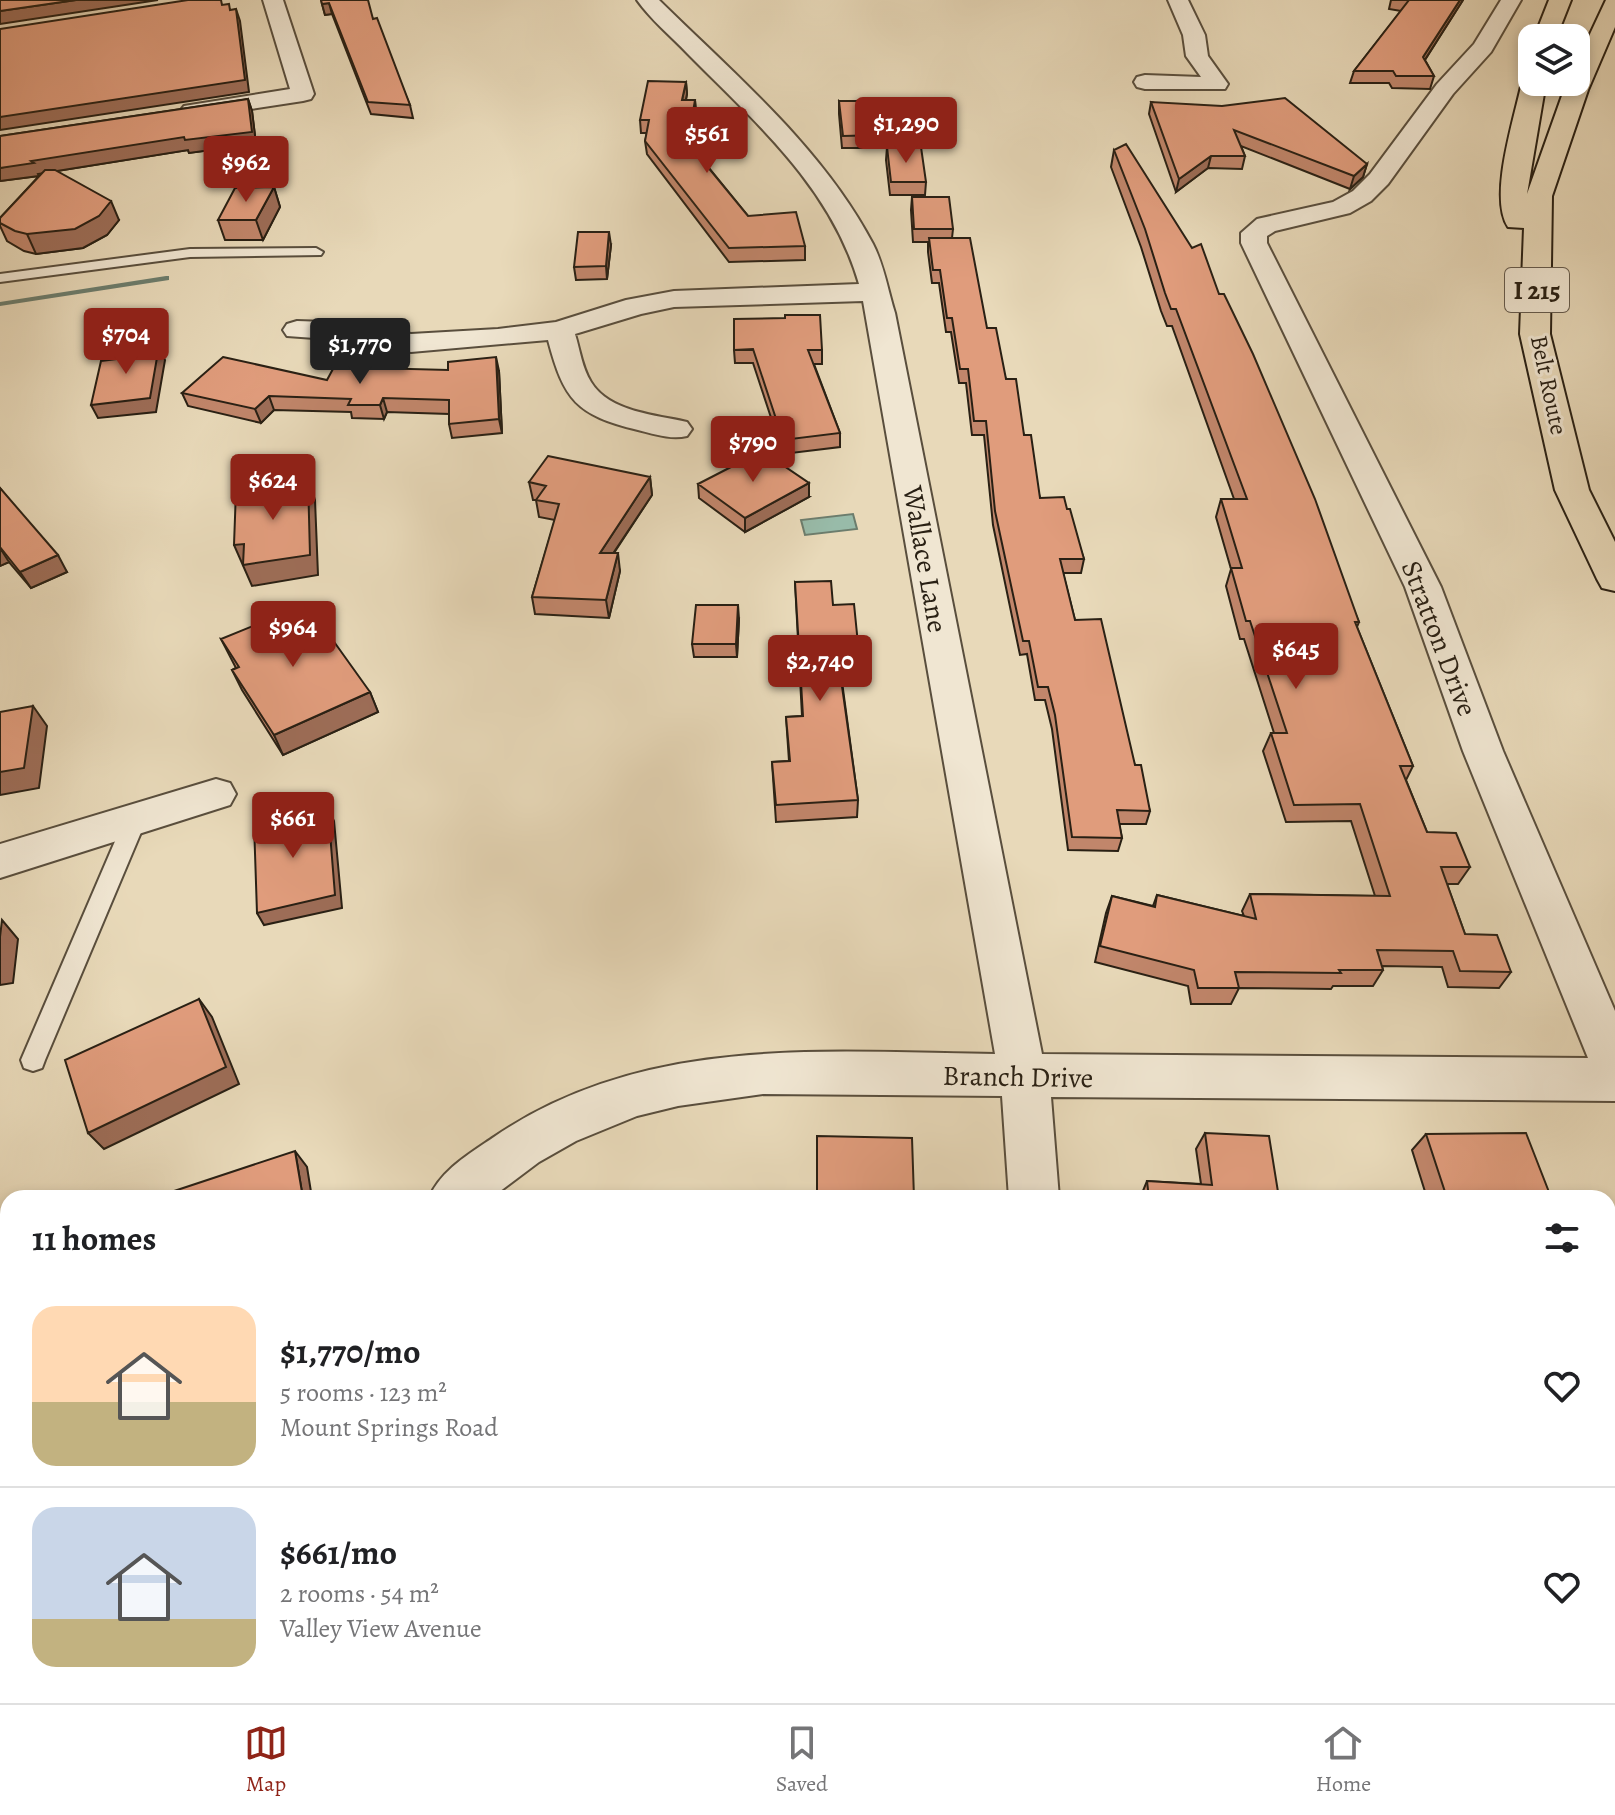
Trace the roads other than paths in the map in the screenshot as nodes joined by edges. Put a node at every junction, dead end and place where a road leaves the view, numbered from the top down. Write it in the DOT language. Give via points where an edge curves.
graph roads {
  1 [pos="273,0"];
  2 [pos="647,0"];
  3 [pos="1178,0"];
  4 [pos="1511,0"];
  5 [pos="1560,0"];
  6 [pos="1615,2"];
  7 [pos="1551,24"];
  8 [pos="1145,82"];
  9 [pos="1531,96"];
  10 [pos="171,114"];
  11 [pos="316,252"];
  12 [pos="0,278"];
  13 [pos="876,292"];
  14 [pos="297,330"];
  15 [pos="559,330"];
  16 [pos="1535,334"];
  17 [pos="676,429"];
  18 [pos="1615,579"];
  19 [pos="216,794"];
  20 [pos="136,818"];
  21 [pos="0,861"];
  22 [pos="33,1060"];
  23 [pos="1615,1066"];
  24 [pos="1022,1077"];
  25 [pos="1615,1080"];
  26 [pos="463,1190"];
  27 [pos="1034,1190"];
  1 -- 10 [label="street" via="303,94"];
  2 -- 13 [label="street, Wallace Lane" via="822,181 856,235"];
  3 -- 8 [label="street" via="1197,56 1217,84"];
  4 -- 23 [label="street, Stratton Drive" via="1483,47 1362,196 1341,208 1259,217 1255,248 1416,570 1483,751"];
  5 -- 7 [label="highway"];
  6 -- 16 [label="highway, Belt Route / I 215" via="1576,90 1539,196"];
  9 -- 16 [label="highway" via="1513,192"];
  11 -- 12 [label="lane" via="190,253"];
  13 -- 15 [label="street" via="674,299"];
  13 -- 24 [label="street, Wallace Lane"];
  14 -- 15 [label="street" via="356,332 422,343"];
  15 -- 17 [label="street" via="574,379 592,401 623,416"];
  16 -- 18 [label="highway, Belt Route / I 215" via="1572,490"];
  19 -- 20 [label="street"];
  20 -- 21 [label="street"];
  20 -- 22 [label="lane"];
  24 -- 25 [label="street, Branch Drive"];
  24 -- 26 [label="street, Branch Drive" via="763,1073 677,1082 538,1134"];
  24 -- 27 [label="street, Wallace Lane" via="1030,1115"];
}
